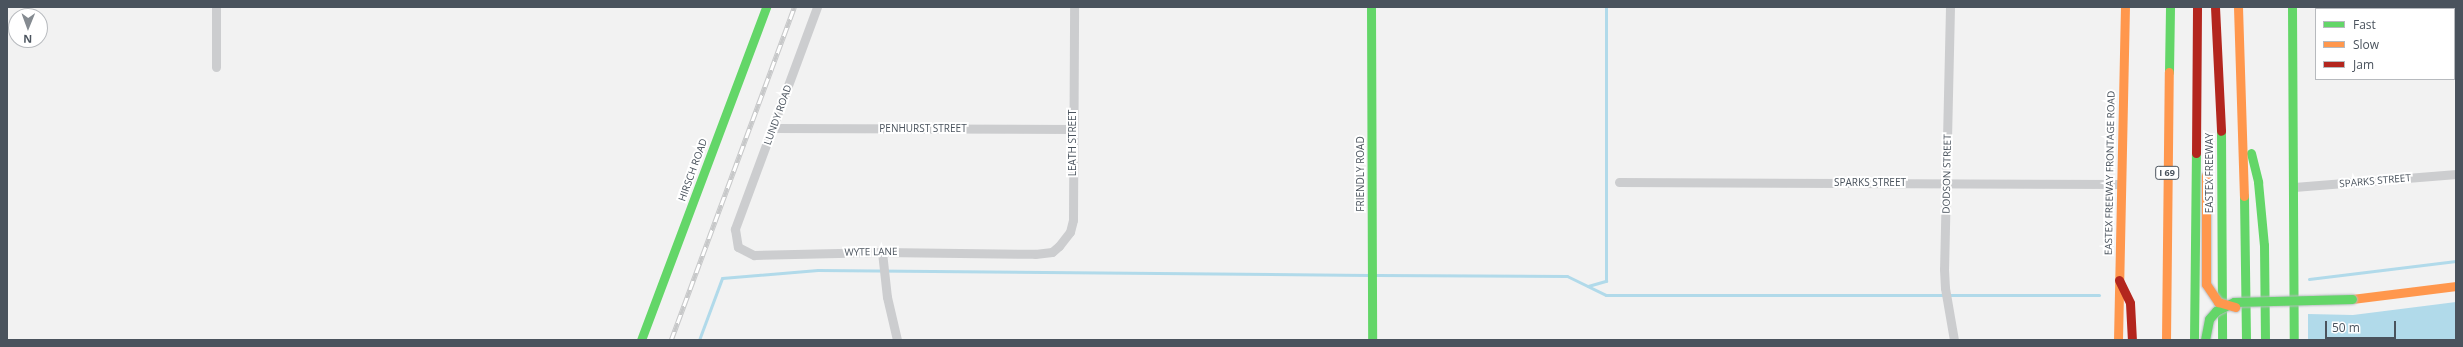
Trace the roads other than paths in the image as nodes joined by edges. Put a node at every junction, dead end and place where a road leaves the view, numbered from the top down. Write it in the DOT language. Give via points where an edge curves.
graph roads {
  1 [pos="216,7"];
  2 [pos="766,7"];
  3 [pos="817,7"];
  4 [pos="1074,7"];
  5 [pos="1371,7"];
  6 [pos="1950,7"];
  7 [pos="2125,7"];
  8 [pos="2170,7"];
  9 [pos="2197,7"];
  10 [pos="2203,7"];
  11 [pos="2210,7"];
  12 [pos="2215,7"];
  13 [pos="2238,7"];
  14 [pos="2292,7"];
  15 [pos="216,67"];
  16 [pos="2210,117"];
  17 [pos="2243,124"];
  18 [pos="772,128"];
  19 [pos="1073,129"];
  20 [pos="2209,174"];
  21 [pos="2456,174"];
  22 [pos="1619,182"];
  23 [pos="1947,183"];
  24 [pos="2121,184"];
  25 [pos="2294,187"];
  26 [pos="738,222"];
  27 [pos="882,252"];
  28 [pos="1032,254"];
  29 [pos="2119,280"];
  30 [pos="2456,286"];
  31 [pos="2456,294"];
  32 [pos="2352,302"];
  33 [pos="2225,305"];
  34 [pos="2244,305"];
  35 [pos="642,340"];
  36 [pos="897,340"];
  37 [pos="1372,340"];
  38 [pos="1954,340"];
  39 [pos="2118,340"];
  40 [pos="2132,340"];
  41 [pos="2166,340"];
  42 [pos="2194,340"];
  43 [pos="2204,340"];
  44 [pos="2212,340"];
  45 [pos="2222,340"];
  46 [pos="2246,340"];
  47 [pos="2265,340"];
  48 [pos="2294,340"];
  1 -- 15 [label="street"];
  2 -- 35 [label="main road, HIRSCH ROAD"];
  3 -- 18 [label="street, LUNDY ROAD"];
  4 -- 19 [label="street, LEATH STREET"];
  5 -- 37 [label="main road, FRIENDLY ROAD"];
  6 -- 23 [label="street, DODSON STREET"];
  7 -- 24 [label="main road, EASTEX FREEWAY FRONTAGE ROAD"];
  8 -- 41 [label="main road, I 69"];
  9 -- 42 [label="main road"];
  10 -- 20 [label="main road"];
  11 -- 16 [label="main road"];
  12 -- 45 [label="main road, EASTEX FREEWAY" via="2222,146"];
  13 -- 17 [label="main road"];
  14 -- 25 [label="main road"];
  17 -- 46 [label="main road"];
  17 -- 47 [label="main road" via="2258,182 2264,245"];
  18 -- 19 [label="street, PENHURST STREET"];
  18 -- 26 [label="street, LUNDY ROAD"];
  19 -- 28 [label="street, LEATH STREET" via="1073,220 1070,232 1064,242 1052,252"];
  20 -- 33 [label="main road, bridge" via="2206,284 2215,298"];
  20 -- 34 [label="main road" via="2214,282 2223,294"];
  21 -- 25 [label="street, SPARKS STREET"];
  22 -- 23 [label="street, SPARKS STREET"];
  23 -- 24 [label="street, SPARKS STREET"];
  23 -- 38 [label="street, DODSON STREET" via="1944,276"];
  24 -- 29 [label="main road, EASTEX FREEWAY FRONTAGE ROAD"];
  25 -- 48 [label="main road"];
  26 -- 27 [label="street, WYTE LANE" via="735,228 738,247 754,255"];
  27 -- 28 [label="street, WYTE LANE"];
  27 -- 36 [label="street"];
  29 -- 39 [label="main road, EASTEX FREEWAY FRONTAGE ROAD"];
  29 -- 40 [label="main road" via="2130,303"];
  30 -- 32 [label="main road"];
  31 -- 32 [label="main road"];
  32 -- 34 [label="main road, bridge"];
  33 -- 34 [label="main road, bridge"];
  33 -- 43 [label="main road, bridge" via="2209,319"];
  34 -- 44 [label="main road" via="2220,318"];
}
